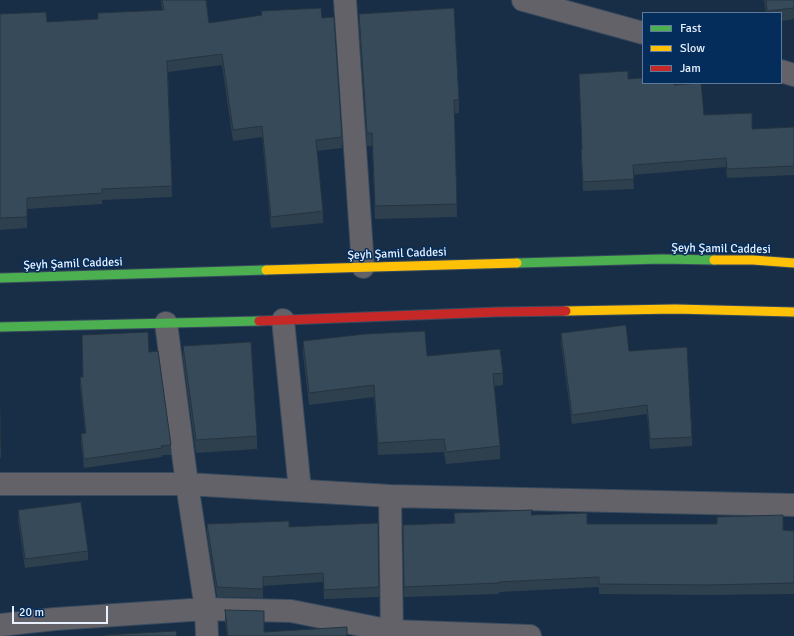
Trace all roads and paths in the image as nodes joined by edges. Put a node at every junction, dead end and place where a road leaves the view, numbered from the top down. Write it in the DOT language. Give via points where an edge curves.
graph roads {
  1 [pos="345,0"];
  2 [pos="530,1"];
  3 [pos="642,32"];
  4 [pos="782,71"];
  5 [pos="794,74"];
  6 [pos="794,263"];
  7 [pos="363,267"];
  8 [pos="0,278"];
  9 [pos="794,312"];
  10 [pos="283,320"];
  11 [pos="166,324"];
  12 [pos="0,327"];
  13 [pos="0,484"];
  14 [pos="187,484"];
  15 [pos="300,490"];
  16 [pos="390,496"];
  17 [pos="794,505"];
  18 [pos="206,609"];
  19 [pos="0,626"];
  20 [pos="391,634"];
  21 [pos="207,636"];
  22 [pos="530,636"];
  1 -- 7 [label="street"];
  2 -- 3 [label="street"];
  4 -- 5 [label="street"];
  6 -- 7 [label="main road, Şeyh Şamil Caddesi" via="661,259"];
  7 -- 8 [label="main road, Şeyh Şamil Caddesi"];
  9 -- 10 [label="main road" via="675,309"];
  10 -- 11 [label="main road"];
  10 -- 15 [label="street"];
  11 -- 12 [label="main road"];
  11 -- 14 [label="street"];
  13 -- 14 [label="street"];
  14 -- 15 [label="street"];
  14 -- 18 [label="street"];
  15 -- 16 [label="street"];
  16 -- 17 [label="street"];
  16 -- 20 [label="street"];
  18 -- 19 [label="street" via="55,619"];
  18 -- 20 [label="street" via="291,611"];
  18 -- 21 [label="street"];
  20 -- 22 [label="street"];
}
